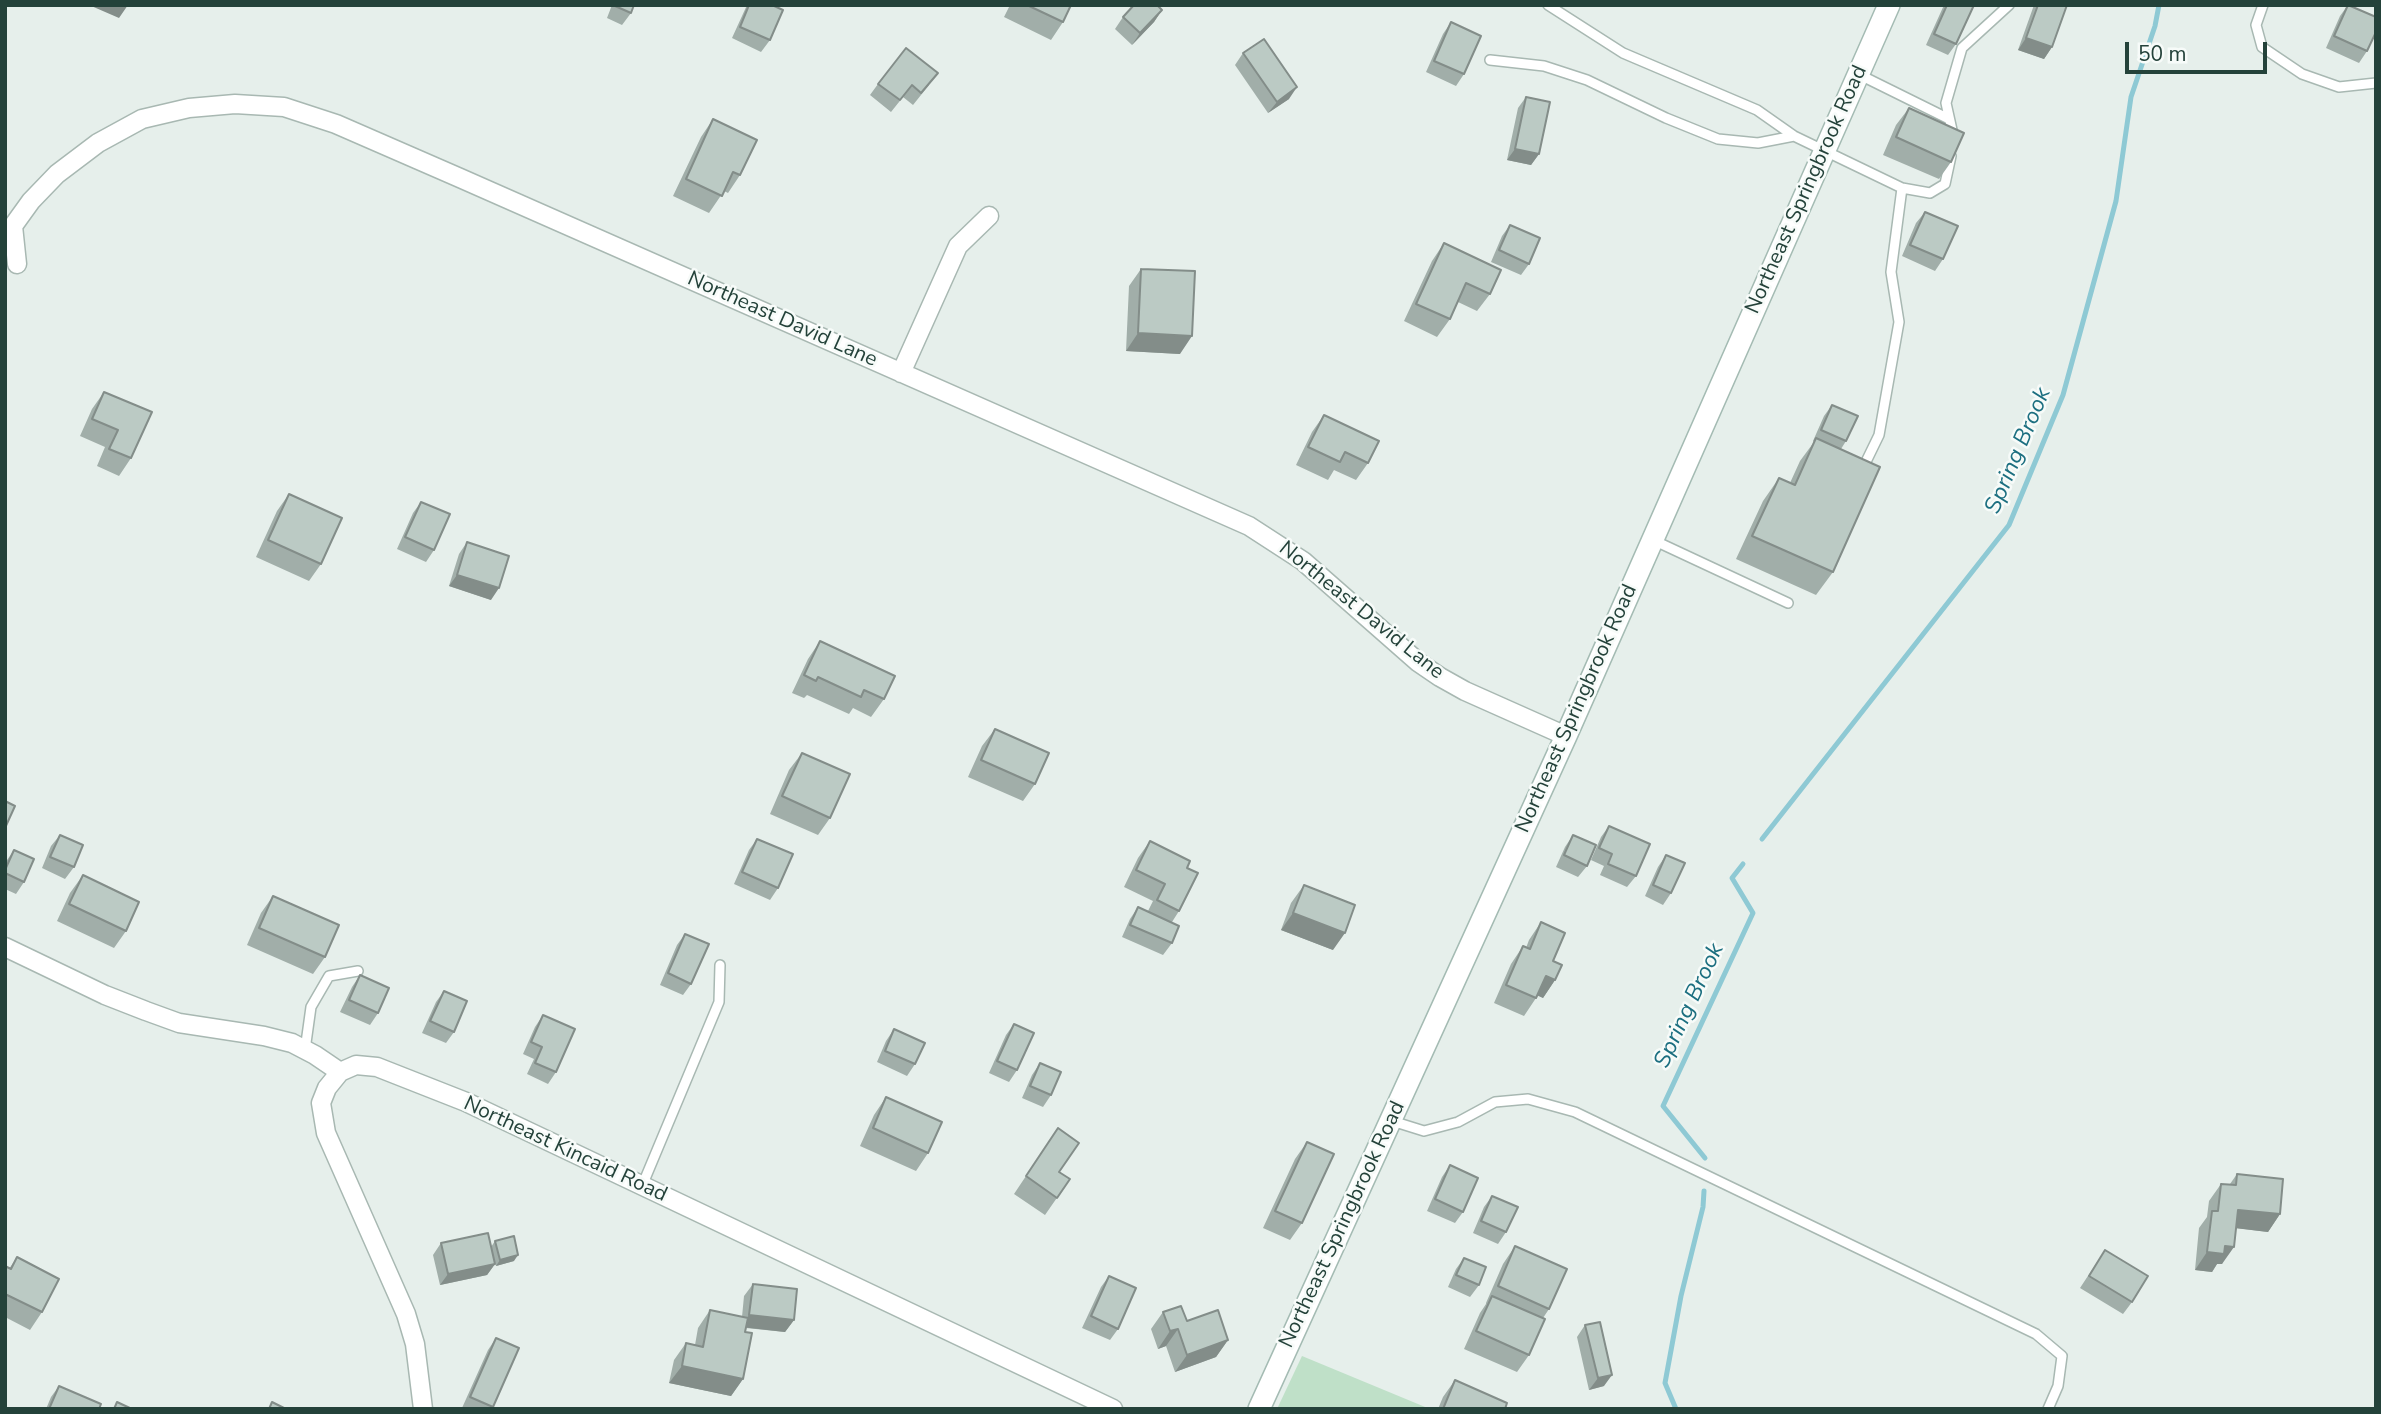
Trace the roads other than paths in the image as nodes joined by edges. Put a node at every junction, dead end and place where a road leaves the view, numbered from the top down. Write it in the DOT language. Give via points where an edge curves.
graph roads {
  1 [pos="1548,5"];
  2 [pos="1889,5"];
  3 [pos="2009,5"];
  4 [pos="2263,5"];
  5 [pos="1490,60"];
  6 [pos="1858,74"];
  7 [pos="2376,83"];
  8 [pos="1950,119"];
  9 [pos="1794,136"];
  10 [pos="1824,152"];
  11 [pos="1902,188"];
  12 [pos="989,216"];
  13 [pos="17,264"];
  14 [pos="901,373"];
  15 [pos="1861,472"];
  16 [pos="1653,540"];
  17 [pos="1788,603"];
  18 [pos="1566,736"];
  19 [pos="5,947"];
  20 [pos="720,965"];
  21 [pos="358,971"];
  22 [pos="305,1050"];
  23 [pos="340,1072"];
  24 [pos="1390,1121"];
  25 [pos="642,1186"];
  26 [pos="423,1409"];
  27 [pos="1113,1409"];
  28 [pos="1259,1409"];
  29 [pos="2048,1409"];
  1 -- 9 [label="lane" via="1623,52 1757,110"];
  2 -- 6 [label="street, Northeast Springbrook Road"];
  3 -- 8 [label="lane" via="1962,48 1946,103"];
  4 -- 7 [label="lane" via="2256,25 2262,47 2302,74 2339,87"];
  5 -- 9 [label="lane" via="1544,66 1587,79 1718,139 1758,143"];
  6 -- 8 [label="lane"];
  6 -- 10 [label="street, Northeast Springbrook Road"];
  8 -- 11 [label="lane" via="1955,140 1945,184 1930,193"];
  9 -- 10 [label="lane"];
  10 -- 11 [label="lane"];
  10 -- 16 [label="street, Northeast Springbrook Road"];
  11 -- 15 [label="lane" via="1891,272 1899,322 1879,435"];
  12 -- 14 [label="street" via="958,246"];
  13 -- 14 [label="street, Northeast David Lane" via="13,226 57,174 98,142 142,119 189,108 235,104 284,107 336,124"];
  14 -- 18 [label="street, Northeast David Lane" via="1249,526 1303,561 1440,677"];
  16 -- 17 [label="lane"];
  16 -- 18 [label="street, Northeast Springbrook Road"];
  18 -- 24 [label="street, Northeast Springbrook Road"];
  19 -- 22 [label="street" via="167,1019 264,1036"];
  20 -- 25 [label="lane" via="719,1002"];
  21 -- 22 [label="lane" via="329,976 311,1007"];
  22 -- 23 [label="street"];
  23 -- 25 [label="street, Northeast Kincaid Road" via="356,1065 403,1076"];
  23 -- 26 [label="street" via="321,1103 326,1133 406,1314 415,1344"];
  24 -- 28 [label="street, Northeast Springbrook Road"];
  24 -- 29 [label="lane" via="1424,1132 1458,1122 1495,1102 1528,1099 1575,1112 2036,1334 2062,1356 2058,1386"];
  25 -- 27 [label="street, Northeast Kincaid Road"];
}
